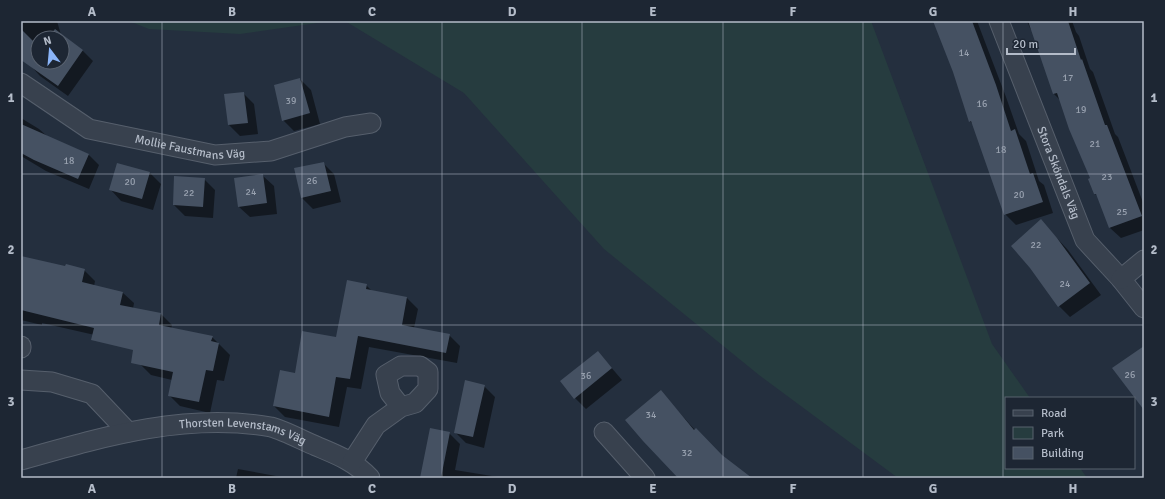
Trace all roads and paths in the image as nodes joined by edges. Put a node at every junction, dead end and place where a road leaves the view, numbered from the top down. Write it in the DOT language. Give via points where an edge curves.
graph roads {
  1 [pos="1000,21"];
  2 [pos="21,83"];
  3 [pos="371,122"];
  4 [pos="1144,260"];
  5 [pos="1121,279"];
  6 [pos="1144,308"];
  7 [pos="21,380"];
  8 [pos="401,407"];
  9 [pos="128,432"];
  10 [pos="604,432"];
  11 [pos="21,460"];
  12 [pos="352,462"];
  13 [pos="370,478"];
  14 [pos="645,478"];
  1 -- 5 [label="street, Stora Sköndals Väg" via="1085,240"];
  2 -- 3 [label="street, Mollie Faustmans Väg" via="89,129 215,155 271,151 345,127"];
  4 -- 5 [label="street"];
  5 -- 6 [label="street, Stora Sköndals Väg"];
  7 -- 9 [label="street" via="52,382 92,394"];
  8 -- 12 [label="street" via="376,425"];
  9 -- 11 [label="street, Thorsten Levenstams Väg"];
  9 -- 12 [label="street, Thorsten Levenstams Väg" via="187,423 223,423 272,428"];
  10 -- 14 [label="street"];
  12 -- 13 [label="street, Thorsten Levenstams Väg"];
}
